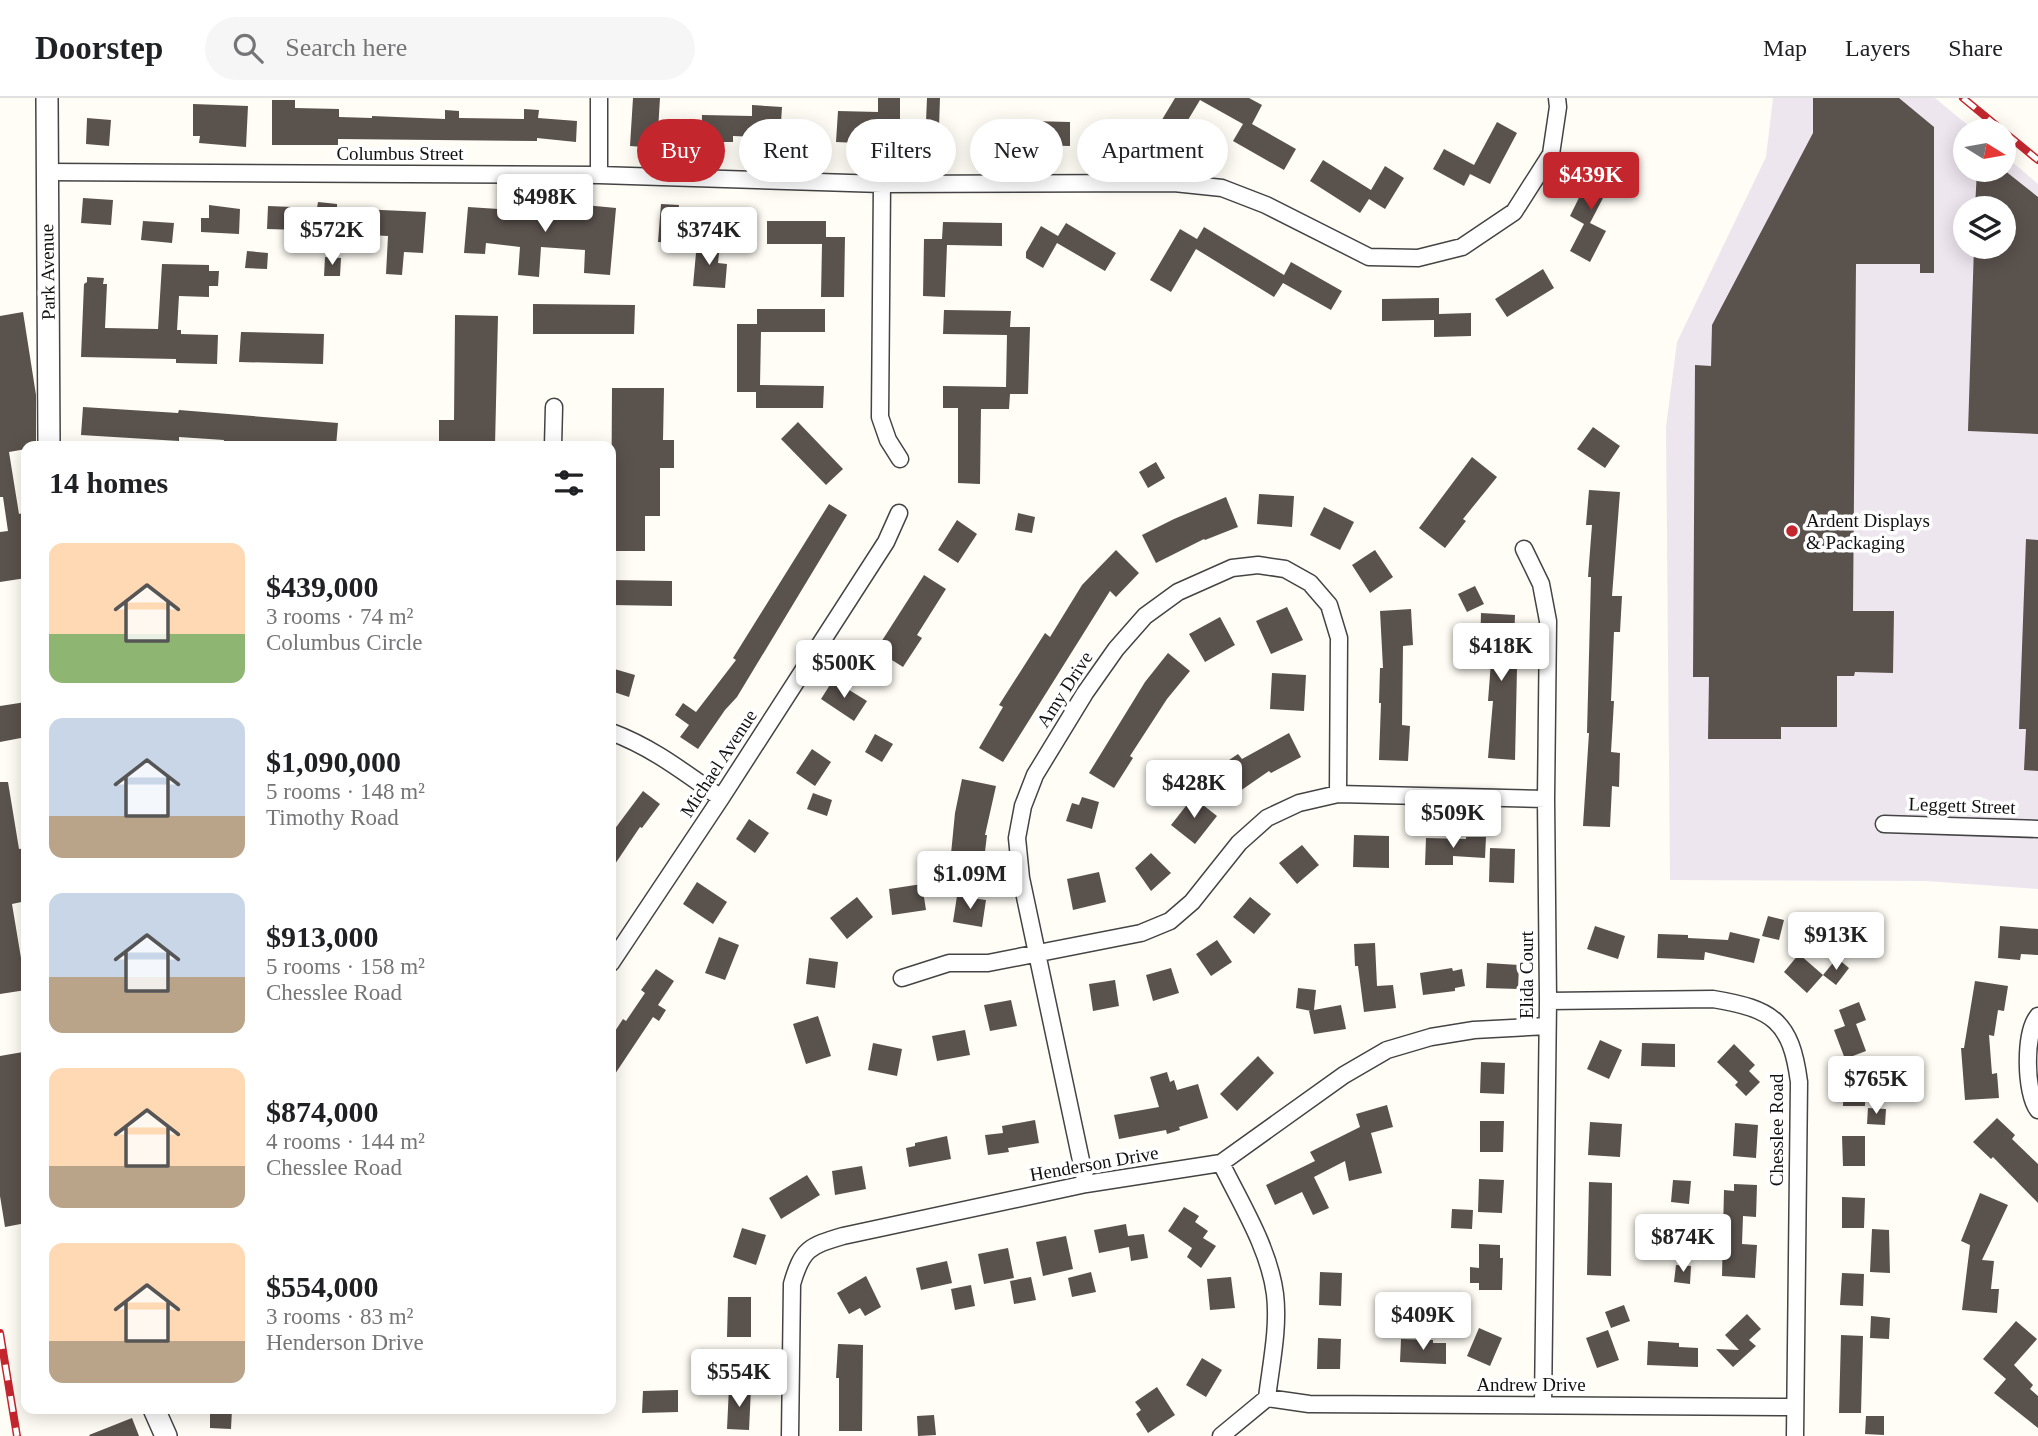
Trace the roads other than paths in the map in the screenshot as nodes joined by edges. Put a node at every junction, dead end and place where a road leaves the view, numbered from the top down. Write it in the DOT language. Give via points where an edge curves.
graph roads {
  1 [pos="47,98"];
  2 [pos="600,98"];
  3 [pos="1557,98"];
  4 [pos="46,172"];
  5 [pos="599,175"];
  6 [pos="883,184"];
  7 [pos="554,407"];
  8 [pos="49,441"];
  9 [pos="553,441"];
  10 [pos="900,459"];
  11 [pos="900,513"];
  12 [pos="1524,549"];
  13 [pos="616,734"];
  14 [pos="1338,794"];
  15 [pos="721,798"];
  16 [pos="1546,799"];
  17 [pos="1884,824"];
  18 [pos="2038,829"];
  19 [pos="1038,953"];
  20 [pos="616,956"];
  21 [pos="902,978"];
  22 [pos="1548,1001"];
  23 [pos="2038,1016"];
  24 [pos="1548,1026"];
  25 [pos="2038,1110"];
  26 [pos="1221,1163"];
  27 [pos="1086,1184"];
  28 [pos="1267,1398"];
  29 [pos="1542,1405"];
  30 [pos="1795,1407"];
  31 [pos="157,1414"];
  32 [pos="166,1436"];
  33 [pos="790,1436"];
  34 [pos="1221,1436"];
  35 [pos="1795,1436"];
  1 -- 4 [label="street, Park Avenue"];
  2 -- 5 [label="street"];
  3 -- 6 [label="street, Columbus Street" via="1551,154 1514,212 1462,247 1418,258 1368,257 1222,188 1174,183"];
  4 -- 5 [label="street, Columbus Street"];
  4 -- 8 [label="street, Park Avenue"];
  5 -- 6 [label="street, Columbus Street"];
  6 -- 10 [label="street" via="880,417"];
  7 -- 9 [label="street"];
  11 -- 15 [label="street, Michael Avenue" via="886,542"];
  12 -- 16 [label="street, Elida Court" via="1541,583 1548,621"];
  13 -- 15 [label="street" via="659,755"];
  14 -- 16 [label="street"];
  14 -- 19 [label="street" via="1299,803 1267,818 1170,921 1141,933"];
  14 -- 19 [label="street, Amy Drive" via="1339,638 1329,605 1310,583 1285,569 1258,565 1232,568 1178,592 1145,616 1116,649 1035,775 1017,838"];
  15 -- 20 [label="street, Michael Avenue"];
  16 -- 22 [label="street, Elida Court"];
  17 -- 18 [label="street, Leggett Street"];
  19 -- 21 [label="street" via="988,963 949,963"];
  19 -- 27 [label="street, Amy Drive"];
  22 -- 24 [label="street, Elida Court"];
  22 -- 30 [label="street, Chesslee Road" via="1713,999 1762,1012 1783,1028 1795,1052 1799,1082"];
  23 -- 25 [label="street" via="2028,1040 2028,1071"];
  24 -- 26 [label="street, Henderson Drive" via="1463,1032 1387,1050 1344,1075"];
  24 -- 29 [label="street, Elida Court"];
  26 -- 27 [label="street, Henderson Drive"];
  26 -- 28 [label="street" via="1264,1251 1275,1293"];
  27 -- 33 [label="street, Henderson Drive" via="817,1244 799,1260 792,1284"];
  28 -- 29 [label="street, Andrew Drive" via="1309,1404"];
  28 -- 34 [label="street"];
  29 -- 30 [label="street, Andrew Drive"];
  30 -- 35 [label="street, Chesslee Road"];
  31 -- 32 [label="street"];
}
